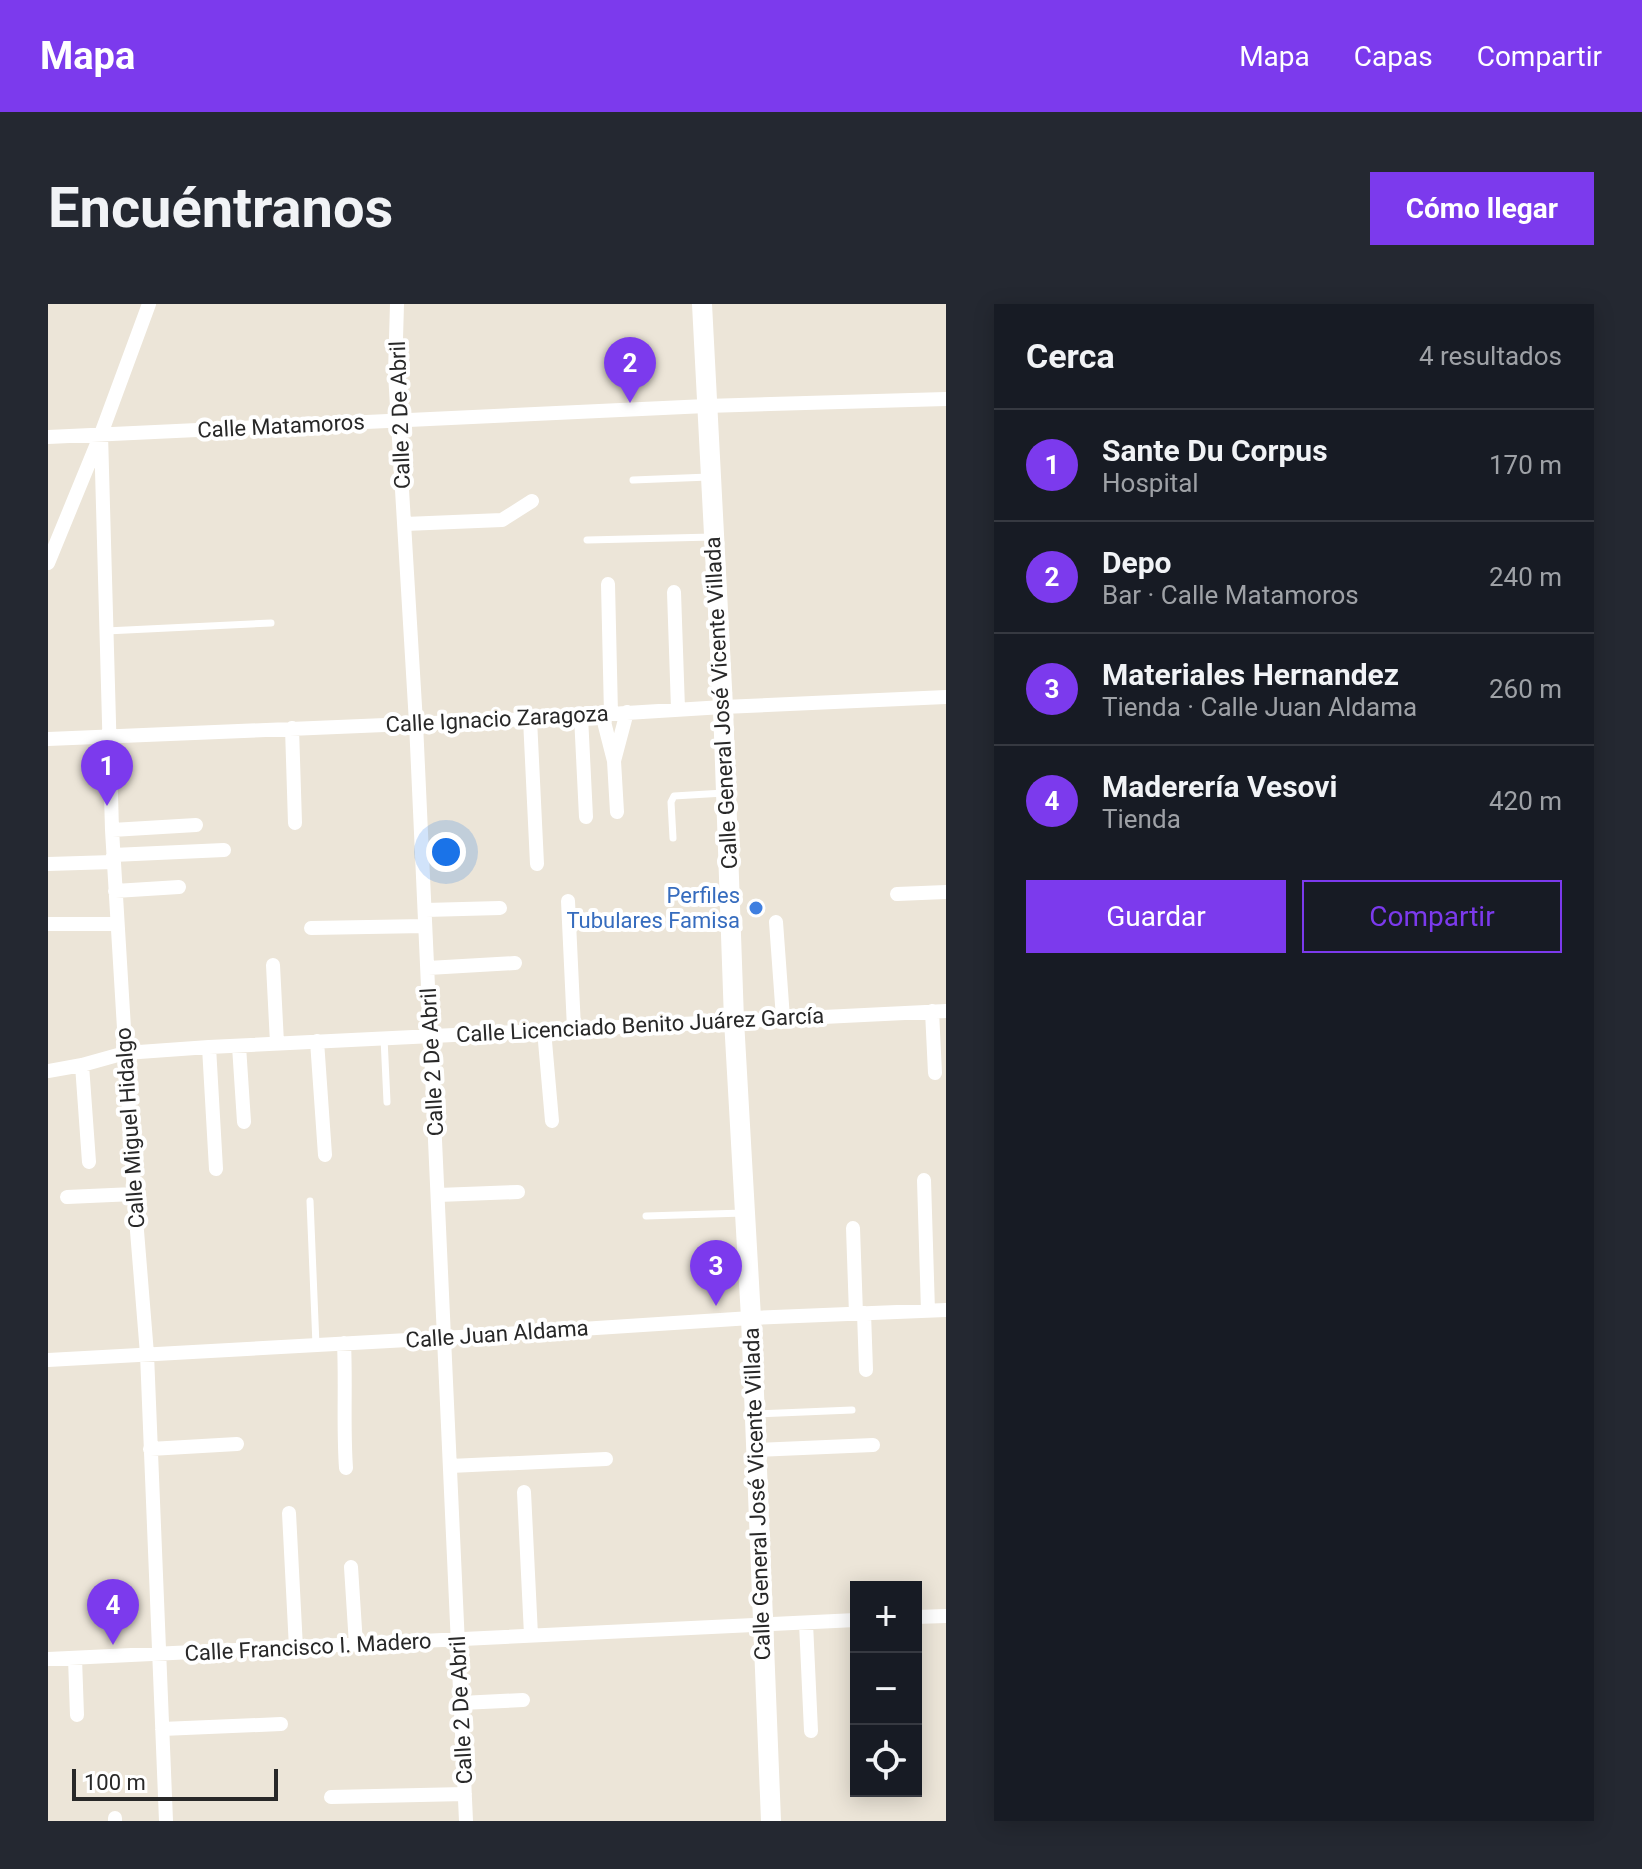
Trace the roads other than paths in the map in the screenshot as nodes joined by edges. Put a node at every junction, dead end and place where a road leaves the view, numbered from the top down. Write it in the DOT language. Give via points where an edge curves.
graph roads {
  1 [pos="149,304"];
  2 [pos="397,304"];
  3 [pos="702,304"];
  4 [pos="946,399"];
  5 [pos="706,406"];
  6 [pos="399,421"];
  7 [pos="101,434"];
  8 [pos="48,437"];
  9 [pos="711,477"];
  10 [pos="633,480"];
  11 [pos="532,501"];
  12 [pos="405,524"];
  13 [pos="713,537"];
  14 [pos="587,540"];
  15 [pos="49,561"];
  16 [pos="608,584"];
  17 [pos="674,592"];
  18 [pos="271,623"];
  19 [pos="106,631"];
  20 [pos="946,697"];
  21 [pos="723,707"];
  22 [pos="678,709"];
  23 [pos="627,712"];
  24 [pos="606,714"];
  25 [pos="581,716"];
  26 [pos="530,719"];
  27 [pos="416,723"];
  28 [pos="292,728"];
  29 [pos="109,736"];
  30 [pos="48,739"];
  31 [pos="614,761"];
  32 [pos="726,793"];
  33 [pos="617,812"];
  34 [pos="586,817"];
  35 [pos="295,823"];
  36 [pos="196,825"];
  37 [pos="112,830"];
  38 [pos="673,838"];
  39 [pos="224,850"];
  40 [pos="113,859"];
  41 [pos="48,864"];
  42 [pos="537,864"];
  43 [pos="179,887"];
  44 [pos="115,891"];
  45 [pos="946,892"];
  46 [pos="897,894"];
  47 [pos="568,901"];
  48 [pos="500,908"];
  49 [pos="425,910"];
  50 [pos="776,922"];
  51 [pos="48,924"];
  52 [pos="117,924"];
  53 [pos="425,926"];
  54 [pos="311,928"];
  55 [pos="515,963"];
  56 [pos="273,965"];
  57 [pos="428,968"];
  58 [pos="939,1011"];
  59 [pos="783,1018"];
  60 [pos="734,1020"];
  61 [pos="574,1028"];
  62 [pos="544,1030"];
  63 [pos="431,1036"];
  64 [pos="384,1038"];
  65 [pos="317,1041"];
  66 [pos="277,1043"];
  67 [pos="239,1046"];
  68 [pos="209,1047"];
  69 [pos="125,1053"];
  70 [pos="82,1065"];
  71 [pos="48,1071"];
  72 [pos="935,1073"];
  73 [pos="387,1102"];
  74 [pos="552,1121"];
  75 [pos="244,1122"];
  76 [pos="325,1155"];
  77 [pos="89,1162"];
  78 [pos="216,1169"];
  79 [pos="924,1180"];
  80 [pos="518,1192"];
  81 [pos="134,1194"];
  82 [pos="438,1195"];
  83 [pos="67,1197"];
  84 [pos="310,1201"];
  85 [pos="745,1213"];
  86 [pos="646,1216"];
  87 [pos="853,1228"];
  88 [pos="946,1310"];
  89 [pos="928,1311"];
  90 [pos="860,1314"];
  91 [pos="751,1318"];
  92 [pos="444,1338"];
  93 [pos="344,1343"];
  94 [pos="316,1345"];
  95 [pos="147,1354"];
  96 [pos="48,1360"];
  97 [pos="866,1370"];
  98 [pos="852,1410"];
  99 [pos="754,1414"];
  100 [pos="237,1444"];
  101 [pos="873,1445"];
  102 [pos="150,1449"];
  103 [pos="756,1450"];
  104 [pos="606,1459"];
  105 [pos="450,1466"];
  106 [pos="346,1468"];
  107 [pos="524,1492"];
  108 [pos="289,1513"];
  109 [pos="351,1567"];
  110 [pos="946,1616"];
  111 [pos="922,1617"];
  112 [pos="850,1620"];
  113 [pos="806,1623"];
  114 [pos="762,1626"];
  115 [pos="531,1635"];
  116 [pos="458,1639"];
  117 [pos="356,1645"];
  118 [pos="296,1648"];
  119 [pos="159,1654"];
  120 [pos="75,1658"];
  121 [pos="48,1659"];
  122 [pos="523,1700"];
  123 [pos="461,1703"];
  124 [pos="77,1715"];
  125 [pos="281,1724"];
  126 [pos="162,1729"];
  127 [pos="811,1731"];
  128 [pos="465,1794"];
  129 [pos="331,1797"];
  130 [pos="166,1821"];
  131 [pos="466,1821"];
  132 [pos="771,1821"];
  1 -- 7 [label="street"];
  2 -- 6 [label="street, Calle 2 De Abril"];
  3 -- 5 [label="main road, Calle General José Vicente Villada"];
  4 -- 5 [label="street, Calle Matamoros"];
  5 -- 6 [label="street, Calle Matamoros"];
  5 -- 9 [label="main road, Calle General José Vicente Villada"];
  6 -- 7 [label="street, Calle Matamoros"];
  6 -- 12 [label="street, Calle 2 De Abril"];
  7 -- 8 [label="street, Calle Matamoros"];
  7 -- 15 [label="street"];
  7 -- 19 [label="street, Calle Miguel Hidalgo"];
  9 -- 10 [label="lane"];
  9 -- 13 [label="main road, Calle General José Vicente Villada"];
  11 -- 12 [label="street" via="502,520"];
  12 -- 27 [label="street, Calle 2 De Abril"];
  13 -- 14 [label="lane"];
  13 -- 21 [label="main road, Calle General José Vicente Villada"];
  16 -- 24 [label="street"];
  17 -- 22 [label="street"];
  18 -- 19 [label="lane"];
  19 -- 29 [label="street, Calle Miguel Hidalgo"];
  20 -- 21 [label="street, Calle Ignacio Zaragoza"];
  21 -- 22 [label="street, Calle Ignacio Zaragoza"];
  21 -- 32 [label="main road, Calle General José Vicente Villada"];
  22 -- 23 [label="street, Calle Ignacio Zaragoza"];
  23 -- 24 [label="street, Calle Ignacio Zaragoza"];
  23 -- 31 [label="street"];
  24 -- 25 [label="street, Calle Ignacio Zaragoza"];
  24 -- 31 [label="street"];
  25 -- 26 [label="street, Calle Ignacio Zaragoza"];
  25 -- 34 [label="street"];
  26 -- 27 [label="street, Calle Ignacio Zaragoza"];
  26 -- 42 [label="street"];
  27 -- 28 [label="street, Calle Ignacio Zaragoza"];
  27 -- 49 [label="street, Calle 2 De Abril"];
  28 -- 29 [label="street, Calle Ignacio Zaragoza"];
  28 -- 35 [label="street"];
  29 -- 30 [label="street, Calle Ignacio Zaragoza"];
  29 -- 37 [label="street, Calle Miguel Hidalgo"];
  31 -- 33 [label="street"];
  32 -- 38 [label="lane" via="674,796"];
  32 -- 60 [label="main road, Calle General José Vicente Villada"];
  36 -- 37 [label="street"];
  37 -- 40 [label="street, Calle Miguel Hidalgo"];
  39 -- 40 [label="street"];
  40 -- 41 [label="street"];
  40 -- 44 [label="street, Calle Miguel Hidalgo"];
  43 -- 44 [label="street"];
  44 -- 52 [label="street, Calle Miguel Hidalgo"];
  45 -- 46 [label="street"];
  47 -- 61 [label="street"];
  48 -- 49 [label="street"];
  49 -- 53 [label="street, Calle 2 De Abril"];
  50 -- 59 [label="street"];
  51 -- 52 [label="street"];
  52 -- 69 [label="street, Calle Miguel Hidalgo"];
  53 -- 54 [label="street"];
  53 -- 57 [label="street, Calle 2 De Abril"];
  55 -- 57 [label="street"];
  56 -- 66 [label="street"];
  57 -- 63 [label="street, Calle 2 De Abril"];
  58 -- 59 [label="street, Calle Licenciado Benito Juárez García"];
  58 -- 72 [label="street"];
  59 -- 60 [label="street, Calle Licenciado Benito Juárez García"];
  60 -- 61 [label="street, Calle Licenciado Benito Juárez García"];
  60 -- 85 [label="main road, Calle General José Vicente Villada"];
  61 -- 62 [label="street, Calle Licenciado Benito Juárez García"];
  62 -- 63 [label="street, Calle Licenciado Benito Juárez García"];
  62 -- 74 [label="street"];
  63 -- 64 [label="street, Calle Licenciado Benito Juárez García"];
  63 -- 82 [label="street, Calle 2 De Abril"];
  64 -- 65 [label="street, Calle Licenciado Benito Juárez García"];
  64 -- 73 [label="lane"];
  65 -- 66 [label="street, Calle Licenciado Benito Juárez García"];
  65 -- 76 [label="street"];
  66 -- 67 [label="street, Calle Licenciado Benito Juárez García"];
  67 -- 68 [label="street, Calle Licenciado Benito Juárez García"];
  67 -- 75 [label="street"];
  68 -- 69 [label="street, Calle Licenciado Benito Juárez García"];
  68 -- 78 [label="street"];
  69 -- 70 [label="street, Calle Licenciado Benito Juárez García"];
  69 -- 81 [label="street, Calle Miguel Hidalgo"];
  70 -- 71 [label="street, Calle Licenciado Benito Juárez García"];
  70 -- 77 [label="street"];
  79 -- 89 [label="street"];
  80 -- 82 [label="street"];
  81 -- 83 [label="street"];
  81 -- 95 [label="street, Calle Miguel Hidalgo"];
  82 -- 92 [label="street, Calle 2 De Abril"];
  84 -- 94 [label="lane"];
  85 -- 86 [label="lane"];
  85 -- 91 [label="main road, Calle General José Vicente Villada"];
  87 -- 90 [label="street"];
  88 -- 89 [label="street, Calle Juan Aldama"];
  89 -- 90 [label="street, Calle Juan Aldama"];
  90 -- 91 [label="street, Calle Juan Aldama"];
  90 -- 97 [label="street"];
  91 -- 92 [label="street, Calle Juan Aldama"];
  91 -- 99 [label="main road, Calle General José Vicente Villada"];
  92 -- 93 [label="street, Calle Juan Aldama"];
  92 -- 105 [label="street, Calle 2 De Abril"];
  93 -- 94 [label="street, Calle Juan Aldama"];
  93 -- 106 [label="street"];
  94 -- 95 [label="street, Calle Juan Aldama"];
  95 -- 96 [label="street, Calle Juan Aldama"];
  95 -- 102 [label="street, Calle Miguel Hidalgo"];
  98 -- 99 [label="lane"];
  99 -- 103 [label="main road, Calle General José Vicente Villada"];
  100 -- 102 [label="street"];
  101 -- 103 [label="street"];
  102 -- 119 [label="street, Calle Miguel Hidalgo"];
  103 -- 114 [label="main road, Calle General José Vicente Villada"];
  104 -- 105 [label="street"];
  105 -- 116 [label="street, Calle 2 De Abril"];
  107 -- 115 [label="street"];
  108 -- 118 [label="street"];
  109 -- 117 [label="street"];
  110 -- 111 [label="street"];
  112 -- 113 [label="street, Calle Francisco I. Madero"];
  113 -- 114 [label="street, Calle Francisco I. Madero"];
  113 -- 127 [label="street"];
  114 -- 115 [label="street, Calle Francisco I. Madero"];
  114 -- 132 [label="main road, Calle General José Vicente Villada"];
  115 -- 116 [label="street, Calle Francisco I. Madero"];
  116 -- 117 [label="street, Calle Francisco I. Madero"];
  116 -- 123 [label="street, Calle 2 De Abril"];
  117 -- 118 [label="street, Calle Francisco I. Madero"];
  118 -- 119 [label="street, Calle Francisco I. Madero"];
  119 -- 120 [label="street, Calle Francisco I. Madero"];
  119 -- 126 [label="street, Calle Miguel Hidalgo"];
  120 -- 121 [label="street, Calle Francisco I. Madero"];
  120 -- 124 [label="street"];
  122 -- 123 [label="street"];
  123 -- 128 [label="street, Calle 2 De Abril"];
  125 -- 126 [label="street"];
  126 -- 130 [label="street, Calle Miguel Hidalgo"];
  128 -- 129 [label="street"];
  128 -- 131 [label="street, Calle 2 De Abril"];
}
